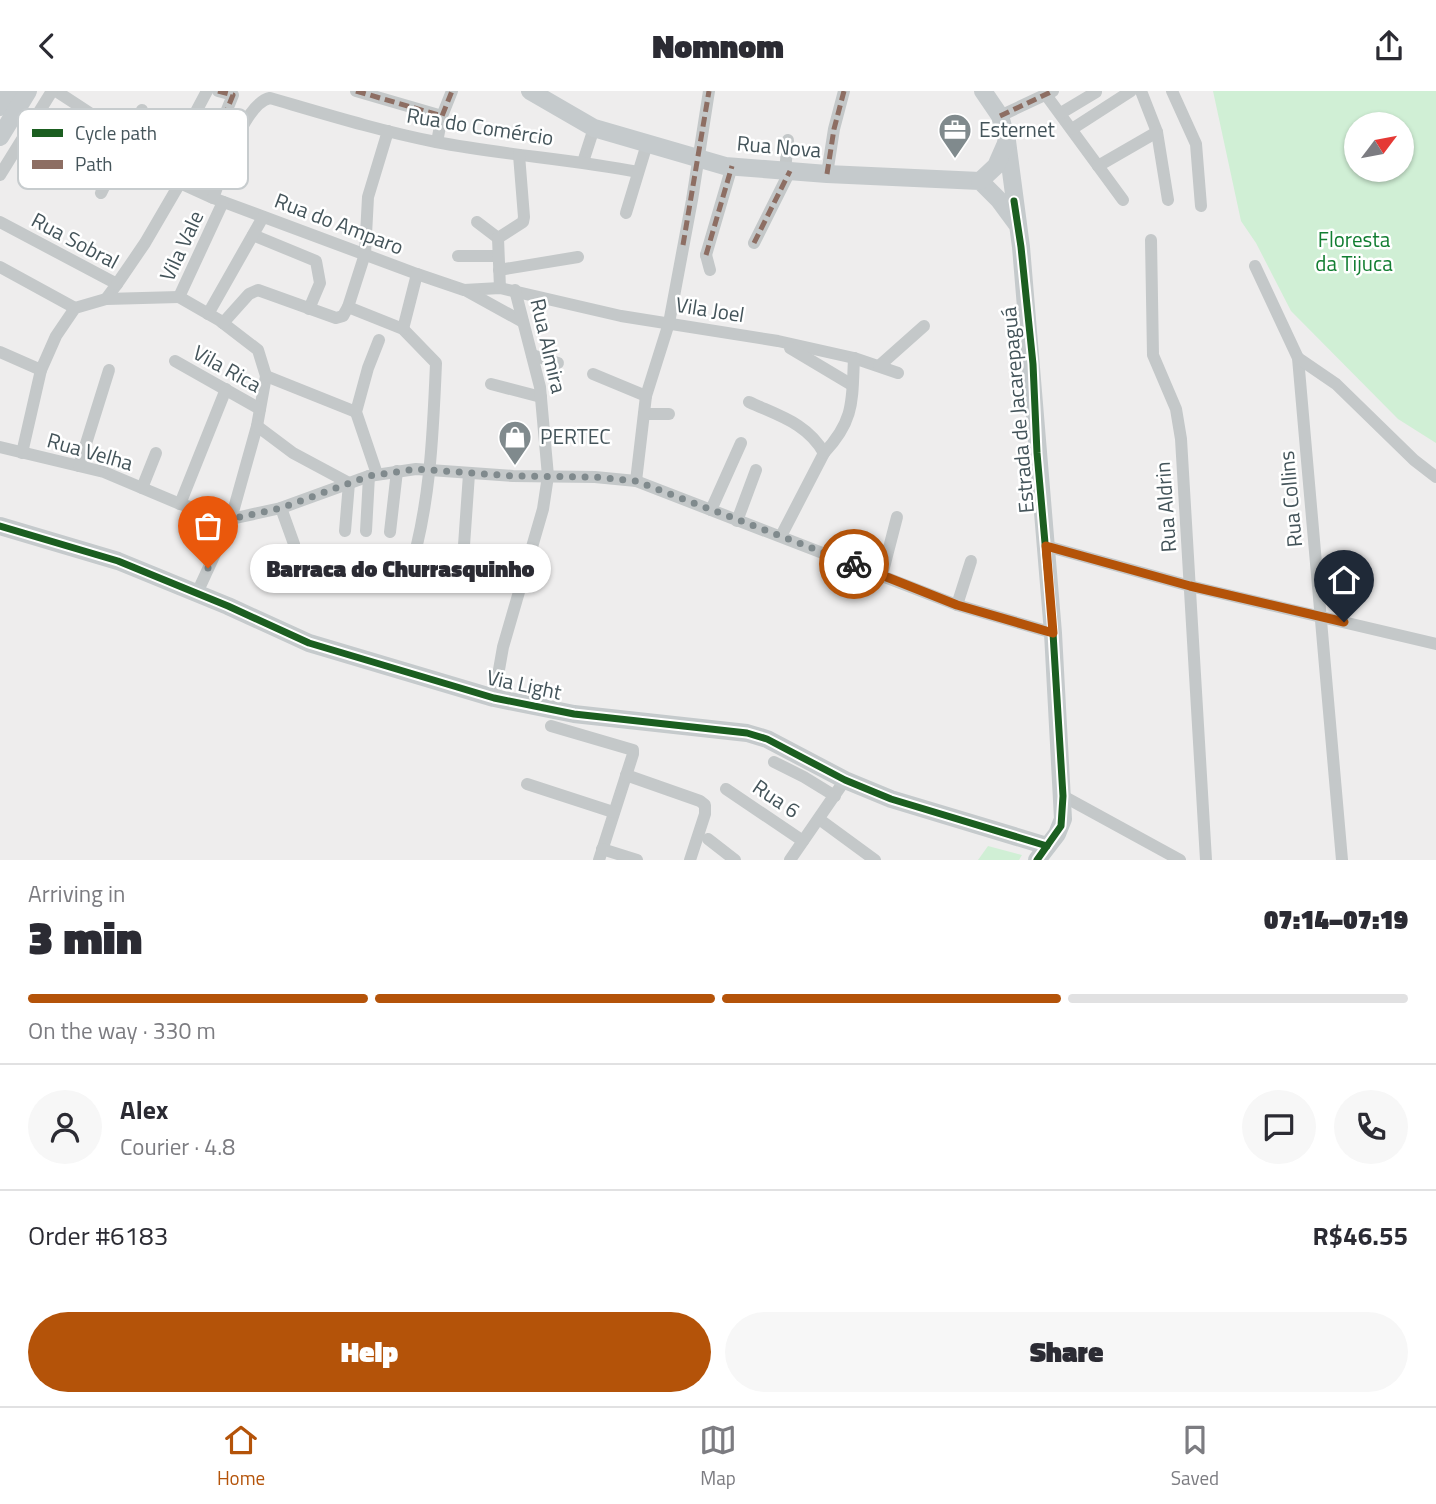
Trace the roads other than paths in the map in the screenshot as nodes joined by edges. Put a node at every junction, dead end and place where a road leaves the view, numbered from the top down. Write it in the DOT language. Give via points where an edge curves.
graph roads {
  1 [pos="10,91"];
  2 [pos="28,91"];
  3 [pos="54,91"];
  4 [pos="207,91"];
  5 [pos="218,91"];
  6 [pos="356,91"];
  7 [pos="452,91"];
  8 [pos="530,91"];
  9 [pos="709,91"];
  10 [pos="844,91"];
  11 [pos="983,91"];
  12 [pos="1131,91"];
  13 [pos="1141,91"];
  14 [pos="1172,91"];
  15 [pos="1096,92"];
  16 [pos="234,93"];
  17 [pos="1050,93"];
  18 [pos="0,107"];
  19 [pos="43,109"];
  20 [pos="82,109"];
  21 [pos="197,109"];
  22 [pos="1060,113"];
  23 [pos="442,116"];
  24 [pos="1000,116"];
  25 [pos="248,119"];
  26 [pos="594,128"];
  27 [pos="1072,129"];
  28 [pos="388,131"];
  29 [pos="1157,132"];
  30 [pos="0,137"];
  31 [pos="788,139"];
  32 [pos="1007,141"];
  33 [pos="438,142"];
  34 [pos="647,144"];
  35 [pos="18,148"];
  36 [pos="519,155"];
  37 [pos="698,159"];
  38 [pos="583,162"];
  39 [pos="732,166"];
  40 [pos="1098,166"];
  41 [pos="788,171"];
  42 [pos="638,172"];
  43 [pos="827,174"];
  44 [pos="0,176"];
  45 [pos="980,181"];
  46 [pos="104,189"];
  47 [pos="176,189"];
  48 [pos="193,189"];
  49 [pos="221,189"];
  50 [pos="102,193"];
  51 [pos="1123,199"];
  52 [pos="218,200"];
  53 [pos="1168,201"];
  54 [pos="1201,206"];
  55 [pos="626,213"];
  56 [pos="263,216"];
  57 [pos="0,222"];
  58 [pos="477,222"];
  59 [pos="1018,226"];
  60 [pos="253,235"];
  61 [pos="322,238"];
  62 [pos="498,238"];
  63 [pos="1151,240"];
  64 [pos="754,243"];
  65 [pos="683,245"];
  66 [pos="365,254"];
  67 [pos="706,255"];
  68 [pos="457,256"];
  69 [pos="498,256"];
  70 [pos="578,257"];
  71 [pos="316,261"];
  72 [pos="1255,266"];
  73 [pos="0,267"];
  74 [pos="710,269"];
  75 [pos="499,270"];
  76 [pos="417,274"];
  77 [pos="117,283"];
  78 [pos="500,288"];
  79 [pos="464,290"];
  80 [pos="516,290"];
  81 [pos="179,297"];
  82 [pos="106,299"];
  83 [pos="348,307"];
  84 [pos="75,308"];
  85 [pos="309,309"];
  86 [pos="208,314"];
  87 [pos="523,322"];
  88 [pos="223,323"];
  89 [pos="668,323"];
  90 [pos="924,326"];
  91 [pos="403,329"];
  92 [pos="379,340"];
  93 [pos="778,341"];
  94 [pos="0,352"];
  95 [pos="532,355"];
  96 [pos="854,358"];
  97 [pos="1298,358"];
  98 [pos="174,361"];
  99 [pos="558,363"];
  100 [pos="878,366"];
  101 [pos="41,370"];
  102 [pos="109,370"];
  103 [pos="898,373"];
  104 [pos="593,375"];
  105 [pos="266,376"];
  106 [pos="491,384"];
  107 [pos="852,385"];
  108 [pos="226,389"];
  109 [pos="646,396"];
  110 [pos="541,397"];
  111 [pos="748,402"];
  112 [pos="260,409"];
  113 [pos="356,412"];
  114 [pos="644,414"];
  115 [pos="669,414"];
  116 [pos="257,426"];
  117 [pos="741,443"];
  118 [pos="0,447"];
  119 [pos="22,453"];
  120 [pos="156,453"];
  121 [pos="824,453"];
  122 [pos="79,466"];
  123 [pos="431,470"];
  124 [pos="397,471"];
  125 [pos="755,471"];
  126 [pos="469,474"];
  127 [pos="373,475"];
  128 [pos="548,477"];
  129 [pos="1436,477"];
  130 [pos="636,481"];
  131 [pos="349,483"];
  132 [pos="142,488"];
  133 [pos="180,504"];
  134 [pos="281,508"];
  135 [pos="711,510"];
  136 [pos="897,517"];
  137 [pos="231,519"];
  138 [pos="737,521"];
  139 [pos="0,526"];
  140 [pos="345,531"];
  141 [pos="366,531"];
  142 [pos="390,532"];
  143 [pos="781,536"];
  144 [pos="294,544"];
  145 [pos="1046,546"];
  146 [pos="971,561"];
  147 [pos="462,574"];
  148 [pos="882,575"];
  149 [pos="407,581"];
  150 [pos="1190,586"];
  151 [pos="197,593"];
  152 [pos="957,605"];
  153 [pos="1321,617"];
  154 [pos="1053,633"];
  155 [pos="1436,644"];
  156 [pos="494,698"];
  157 [pos="551,726"];
  158 [pos="774,762"];
  159 [pos="626,775"];
  160 [pos="845,780"];
  161 [pos="527,784"];
  162 [pos="726,789"];
  163 [pos="835,796"];
  164 [pos="1063,796"];
  165 [pos="613,812"];
  166 [pos="819,820"];
  167 [pos="708,839"];
  168 [pos="803,841"];
  169 [pos="1042,853"];
  170 [pos="601,855"];
  171 [pos="637,860"];
  172 [pos="691,860"];
  173 [pos="735,860"];
  174 [pos="790,860"];
  175 [pos="875,860"];
  176 [pos="1180,860"];
  177 [pos="1206,860"];
  178 [pos="1342,860"];
  1 -- 18 [label="street"];
  2 -- 30 [label="street"];
  3 -- 19 [label="street"];
  3 -- 20 [label="street, Rua do Amparo"];
  4 -- 21 [label="street"];
  5 -- 16 [label="street"];
  6 -- 23 [label="street"];
  7 -- 23 [label="street"];
  8 -- 26 [label="street, Rua Nova"];
  9 -- 37 [label="street"];
  10 -- 43 [label="street"];
  11 -- 24 [label="street, Estrada de Jacarepaguá"];
  12 -- 27 [label="street"];
  13 -- 29 [label="street"];
  14 -- 54 [label="street" via="1196,144"];
  15 -- 22 [label="street"];
  17 -- 22 [label="street"];
  17 -- 24 [label="street"];
  22 -- 27 [label="street"];
  23 -- 33 [label="street"];
  24 -- 32 [label="street, Estrada de Jacarepaguá"];
  25 -- 28 [label="street, Rua do Comércio" via="260,101 270,98"];
  26 -- 34 [label="street, Rua Nova"];
  26 -- 38 [label="street"];
  27 -- 40 [label="street"];
  28 -- 33 [label="street, Rua do Comércio"];
  28 -- 66 [label="street" via="368,197"];
  29 -- 40 [label="street"];
  29 -- 53 [label="street"];
  31 -- 41 [label="street"];
  32 -- 45 [label="street" via="996,166"];
  32 -- 59 [label="street, Estrada de Jacarepaguá"];
  33 -- 36 [label="street, Rua do Comércio"];
  34 -- 37 [label="street, Rua Nova"];
  34 -- 42 [label="street"];
  35 -- 44 [label="street"];
  36 -- 38 [label="street, Rua do Comércio"];
  36 -- 62 [label="street" via="523,219"];
  37 -- 39 [label="street, Rua Nova"];
  37 -- 65 [label="street"];
  38 -- 42 [label="street, Rua do Comércio"];
  39 -- 41 [label="street, Rua Nova"];
  39 -- 67 [label="street"];
  40 -- 51 [label="street"];
  41 -- 43 [label="street, Rua Nova"];
  41 -- 64 [label="street"];
  42 -- 55 [label="street"];
  43 -- 45 [label="street, Rua Nova"];
  45 -- 59 [label="street"];
  46 -- 50 [label="street"];
  47 -- 77 [label="street"];
  48 -- 52 [label="street, Rua do Amparo"];
  49 -- 52 [label="street, Rua do Comércio"];
  52 -- 56 [label="street, Rua do Amparo"];
  52 -- 81 [label="street, Vila Vale"];
  56 -- 60 [label="street"];
  56 -- 61 [label="street, Rua do Amparo"];
  57 -- 77 [label="street, Rua Sobral"];
  58 -- 62 [label="street"];
  59 -- 145 [label="street, Estrada de Jacarepaguá"];
  60 -- 71 [label="street"];
  60 -- 86 [label="street"];
  61 -- 66 [label="street, Rua do Amparo"];
  61 -- 71 [label="street"];
  62 -- 69 [label="street, Rua Almira"];
  63 -- 150 [label="street, Rua Aldrin" via="1153,355 1176,409 1181,439"];
  65 -- 67 [label="street"];
  65 -- 89 [label="street"];
  66 -- 76 [label="street, Rua do Amparo"];
  66 -- 83 [label="street"];
  67 -- 74 [label="street"];
  68 -- 69 [label="street"];
  69 -- 75 [label="street, Rua Almira"];
  70 -- 75 [label="street"];
  71 -- 85 [label="street" via="320,286"];
  72 -- 97 [label="street"];
  73 -- 84 [label="street"];
  75 -- 78 [label="street, Rua Almira"];
  76 -- 79 [label="street, Rua do Amparo"];
  76 -- 91 [label="street"];
  77 -- 82 [label="street, Rua Sobral"];
  78 -- 79 [label="street, Rua do Amparo"];
  78 -- 80 [label="street, Rua do Amparo"];
  79 -- 87 [label="street"];
  80 -- 87 [label="street, Rua Almira"];
  80 -- 89 [label="street, Vila Joel"];
  81 -- 82 [label="street, Vila Vale"];
  81 -- 86 [label="street"];
  82 -- 84 [label="street, Vila Vale"];
  83 -- 85 [label="street" via="336,318"];
  83 -- 91 [label="street"];
  84 -- 101 [label="street"];
  85 -- 88 [label="street" via="258,290"];
  86 -- 88 [label="street"];
  87 -- 95 [label="street, Rua Almira"];
  88 -- 105 [label="street" via="258,350"];
  89 -- 93 [label="street, Vila Joel"];
  89 -- 109 [label="street"];
  90 -- 100 [label="street"];
  91 -- 123 [label="street" via="436,363"];
  92 -- 113 [label="street"];
  93 -- 96 [label="street, Vila Joel"];
  93 -- 107 [label="street"];
  94 -- 101 [label="street"];
  95 -- 99 [label="street"];
  95 -- 110 [label="street, Rua Almira"];
  96 -- 100 [label="street, Vila Joel"];
  96 -- 107 [label="street"];
  97 -- 129 [label="street" via="1336,384"];
  97 -- 153 [label="street, Rua Collins"];
  98 -- 108 [label="street, Vila Rica"];
  100 -- 103 [label="street, Vila Joel"];
  101 -- 119 [label="street"];
  102 -- 122 [label="street"];
  104 -- 109 [label="street"];
  105 -- 112 [label="street"];
  105 -- 113 [label="street, Vila Rica"];
  106 -- 110 [label="street"];
  107 -- 121 [label="street" via="848,417"];
  108 -- 112 [label="street, Vila Rica"];
  108 -- 133 [label="street"];
  109 -- 114 [label="street"];
  110 -- 128 [label="street, Rua Almira"];
  111 -- 121 [label="street" via="804,427"];
  112 -- 116 [label="street"];
  113 -- 127 [label="street"];
  114 -- 115 [label="street"];
  114 -- 130 [label="street"];
  116 -- 131 [label="street" via="293,453"];
  116 -- 137 [label="street"];
  117 -- 135 [label="street"];
  118 -- 119 [label="street, Rua Velha"];
  119 -- 122 [label="street, Rua Velha"];
  120 -- 132 [label="street"];
  121 -- 143 [label="street"];
  122 -- 132 [label="street, Rua Velha"];
  123 -- 124 [label="street, Rua Velha"];
  123 -- 126 [label="street, Rua Velha"];
  123 -- 149 [label="street" via="417,552"];
  124 -- 127 [label="street, Rua Velha"];
  124 -- 142 [label="street"];
  125 -- 138 [label="street"];
  126 -- 128 [label="street, Rua Velha"];
  126 -- 147 [label="street"];
  127 -- 131 [label="street, Rua Velha"];
  127 -- 141 [label="street"];
  128 -- 130 [label="street, Rua Velha"];
  128 -- 156 [label="street, Rua Almira"];
  130 -- 135 [label="street, Rua Velha"];
  131 -- 134 [label="street, Rua Velha"];
  131 -- 140 [label="street"];
  132 -- 133 [label="street, Rua Velha"];
  133 -- 137 [label="street, Rua Velha"];
  134 -- 137 [label="street, Rua Velha"];
  134 -- 144 [label="street"];
  135 -- 138 [label="street, Rua Velha"];
  136 -- 148 [label="street"];
  137 -- 151 [label="street"];
  138 -- 143 [label="street, Rua Velha"];
  139 -- 151 [label="street, Via Light" via="118,561"];
  143 -- 148 [label="street, Rua Velha"];
  145 -- 150 [label="street"];
  145 -- 154 [label="street, Estrada de Jacarepaguá"];
  146 -- 152 [label="street"];
  148 -- 152 [label="street, Rua Velha"];
  150 -- 153 [label="street"];
  150 -- 177 [label="street, Rua Aldrin"];
  151 -- 156 [label="street, Via Light" via="309,643"];
  152 -- 154 [label="street, Rua Velha"];
  153 -- 155 [label="street"];
  153 -- 178 [label="street, Rua Collins"];
  154 -- 164 [label="street, Estrada de Jacarepaguá"];
  156 -- 160 [label="street, Via Light" via="574,714 747,733"];
  157 -- 159 [label="street" via="631,748"];
  158 -- 163 [label="street"];
  159 -- 165 [label="street"];
  159 -- 172 [label="street" via="705,805"];
  160 -- 163 [label="street"];
  160 -- 169 [label="street, Via Light"];
  161 -- 165 [label="street"];
  162 -- 168 [label="street, Rua 6"];
  163 -- 166 [label="street"];
  164 -- 169 [label="street, Estrada de Jacarepaguá" via="1061,826"];
  164 -- 176 [label="street"];
  165 -- 170 [label="street"];
  166 -- 168 [label="street"];
  166 -- 175 [label="street"];
  167 -- 173 [label="street"];
  168 -- 174 [label="street"];
  170 -- 171 [label="street"];
}
